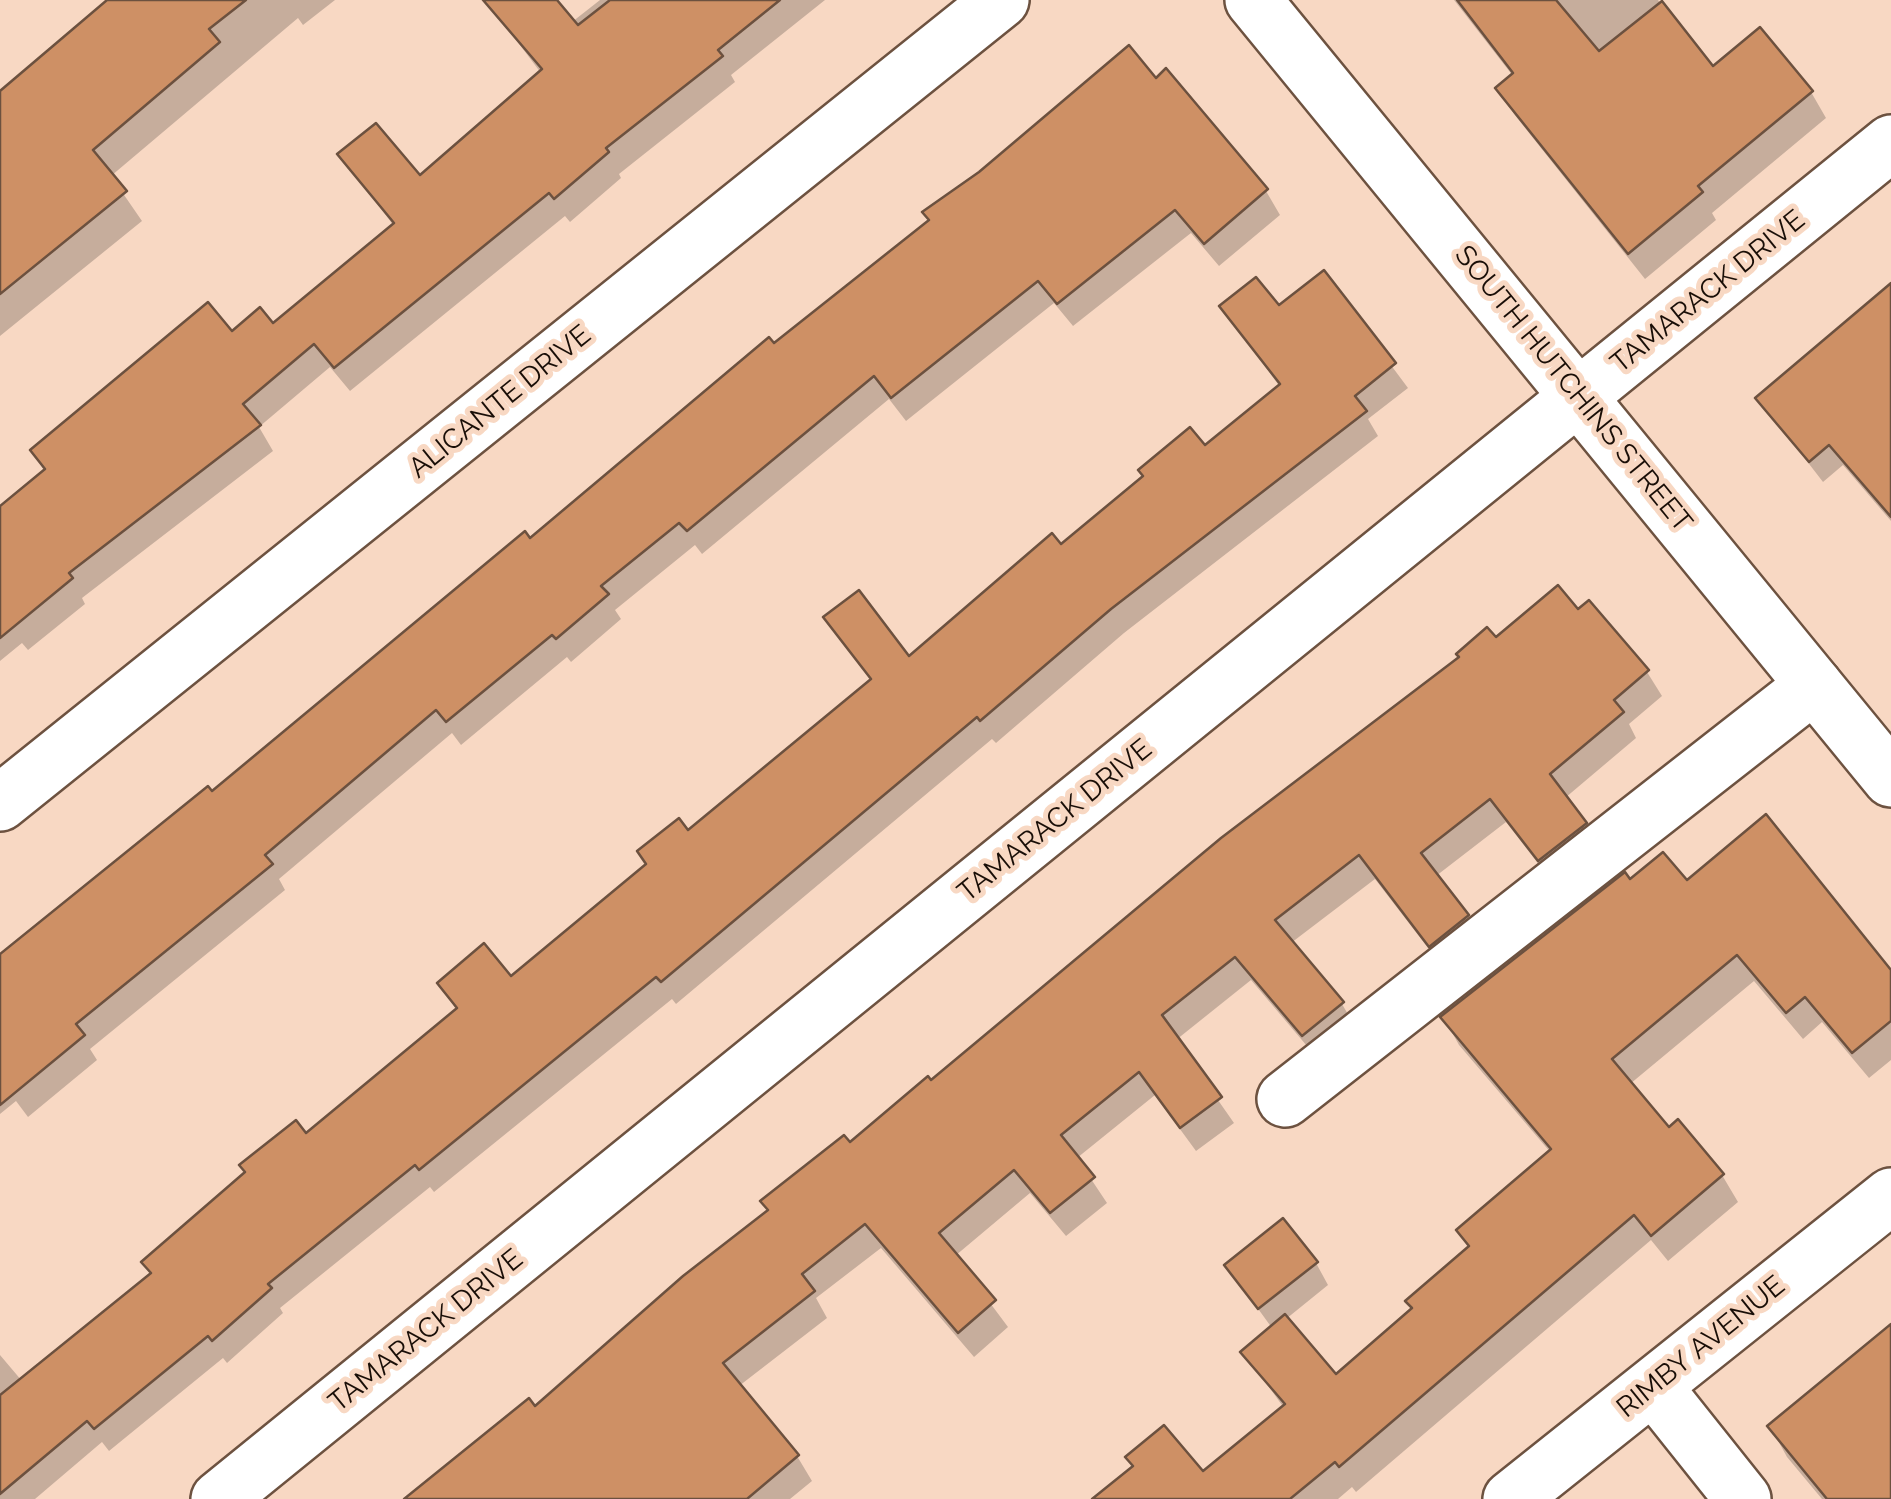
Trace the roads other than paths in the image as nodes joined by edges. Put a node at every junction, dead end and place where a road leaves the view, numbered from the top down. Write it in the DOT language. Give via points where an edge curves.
graph roads {
  1 [pos="1001,0"];
  2 [pos="1253,0"];
  3 [pos="1891,142"];
  4 [pos="1580,396"];
  5 [pos="1814,684"];
  6 [pos="1891,779"];
  7 [pos="0,804"];
  8 [pos="1285,1099"];
  9 [pos="1891,1196"];
  10 [pos="1653,1386"];
  11 [pos="219,1499"];
  12 [pos="1511,1499"];
  13 [pos="1743,1499"];
  1 -- 7 [label="street, ALICANTE DRIVE"];
  2 -- 4 [label="street, SOUTH HUTCHINS STREET"];
  3 -- 4 [label="street, TAMARACK DRIVE"];
  4 -- 5 [label="street, SOUTH HUTCHINS STREET"];
  4 -- 11 [label="street, TAMARACK DRIVE"];
  5 -- 6 [label="street, SOUTH HUTCHINS STREET"];
  5 -- 8 [label="street"];
  9 -- 10 [label="street, RIMBY AVENUE"];
  10 -- 12 [label="street, RIMBY AVENUE"];
  10 -- 13 [label="street"];
}
